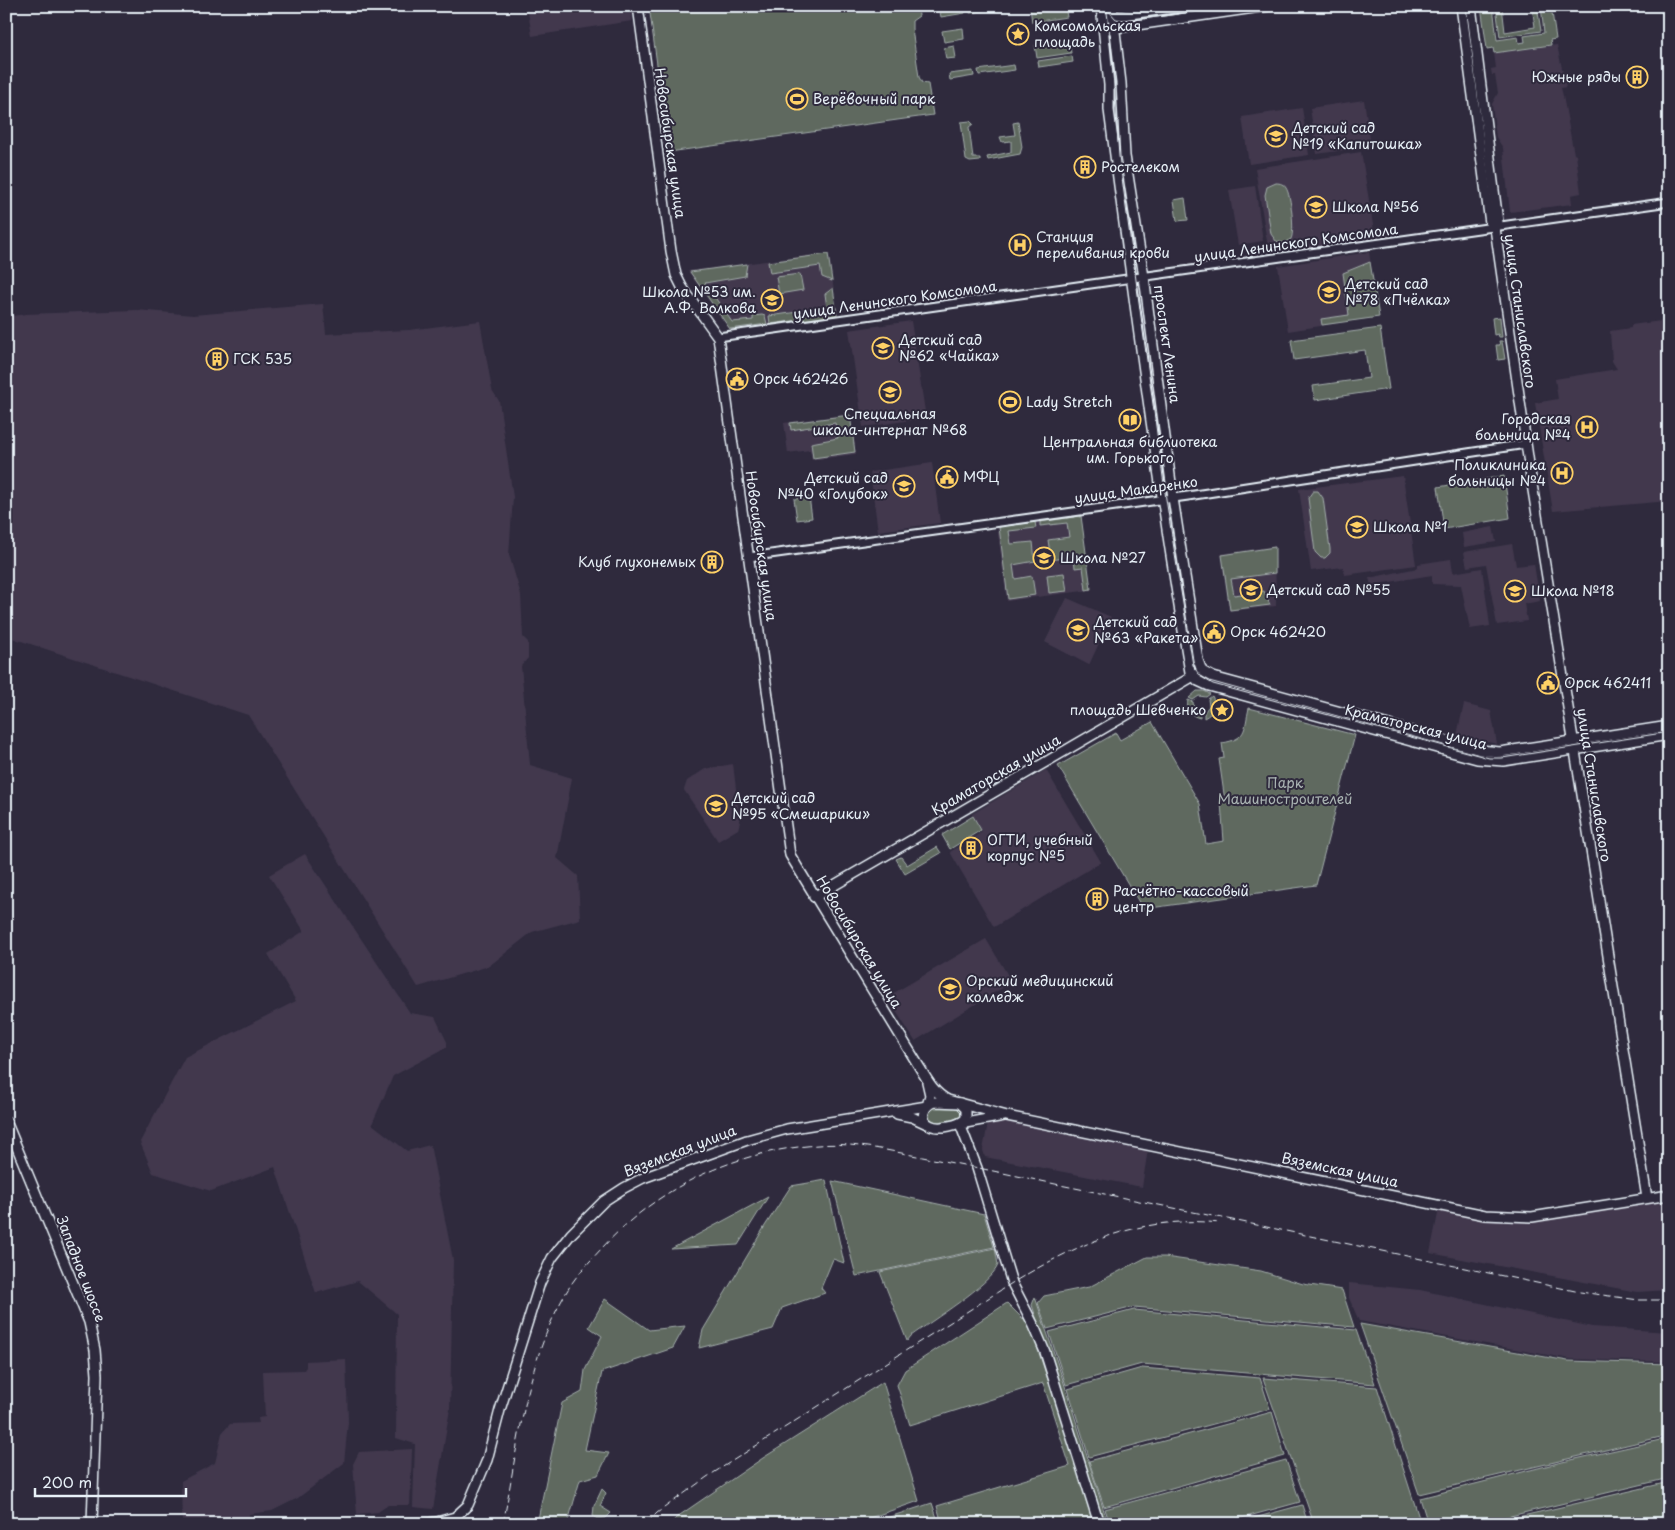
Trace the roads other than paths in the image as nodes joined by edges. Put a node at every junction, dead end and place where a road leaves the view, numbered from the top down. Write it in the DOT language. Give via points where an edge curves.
graph roads {
  1 [pos="638,6"];
  2 [pos="1101,6"];
  3 [pos="1112,6"];
  4 [pos="1187,6"];
  5 [pos="1268,6"];
  6 [pos="1461,6"];
  7 [pos="1471,6"];
  8 [pos="1114,16"];
  9 [pos="1103,18"];
  10 [pos="1115,28"];
  11 [pos="1104,30"];
  12 [pos="1669,202"];
  13 [pos="1495,228"];
  14 [pos="1144,277"];
  15 [pos="1131,279"];
  16 [pos="718,337"];
  17 [pos="1526,444"];
  18 [pos="1173,498"];
  19 [pos="1162,499"];
  20 [pos="749,558"];
  21 [pos="1202,670"];
  22 [pos="1192,676"];
  23 [pos="1669,726"];
  24 [pos="1669,735"];
  25 [pos="1574,740"];
  26 [pos="1574,750"];
  27 [pos="814,897"];
  28 [pos="920,1068"];
  29 [pos="959,1103"];
  30 [pos="927,1106"];
  31 [pos="884,1113"];
  32 [pos="1007,1116"];
  33 [pos="6,1121"];
  34 [pos="960,1124"];
  35 [pos="929,1125"];
  36 [pos="1669,1195"];
  37 [pos="1647,1198"];
  38 [pos="92,1524"];
  39 [pos="422,1524"];
  40 [pos="1099,1524"];
  1 -- 16 [label="main road, Новосибирская улица" via="676,276"];
  2 -- 9 [label="main road, проспект Ленина"];
  3 -- 8 [label="main road, проспект Ленина"];
  4 -- 8 [label="main road"];
  5 -- 10 [label="main road"];
  6 -- 13 [label="main road, улица Станиславского" via="1490,223"];
  7 -- 13 [label="main road, улица Станиславского" via="1498,222"];
  8 -- 9 [label="main road"];
  8 -- 10 [label="main road, проспект Ленина"];
  9 -- 11 [label="main road, проспект Ленина"];
  10 -- 11 [label="main road"];
  10 -- 14 [label="main road, проспект Ленина" via="1126,156"];
  11 -- 15 [label="main road, проспект Ленина" via="1109,110"];
  12 -- 13 [label="street, улица Ленинского Комсомола"];
  13 -- 14 [label="street, улица Ленинского Комсомола"];
  13 -- 17 [label="main road, улица Станиславского"];
  14 -- 15 [label="street, улица Ленинского Комсомола"];
  14 -- 18 [label="main road, проспект Ленина"];
  15 -- 16 [label="street, улица Ленинского Комсомола"];
  15 -- 19 [label="main road, проспект Ленина"];
  16 -- 20 [label="main road, Новосибирская улица"];
  17 -- 18 [label="street, улица Макаренко"];
  17 -- 25 [label="main road, улица Станиславского"];
  18 -- 19 [label="street, улица Макаренко"];
  18 -- 21 [label="main road, проспект Ленина"];
  19 -- 20 [label="street, улица Макаренко"];
  19 -- 22 [label="main road, проспект Ленина"];
  20 -- 27 [label="main road, Новосибирская улица" via="787,840 790,855"];
  21 -- 22 [label="main road, Краматорская улица"];
  21 -- 25 [label="main road, Краматорская улица" via="1213,677 1480,750 1500,752"];
  22 -- 26 [label="main road, Краматорская улица" via="1209,686 1478,759 1503,761"];
  22 -- 27 [label="main road, Краматорская улица"];
  23 -- 25 [label="main road, Краматорская улица"];
  24 -- 26 [label="main road, Краматорская улица"];
  25 -- 26 [label="main road, улица Станиславского"];
  26 -- 37 [label="main road, улица Станиславского"];
  27 -- 28 [label="main road, Новосибирская улица"];
  28 -- 29 [label="main road" via="941,1096"];
  28 -- 30 [label="main road" via="929,1089"];
  29 -- 30 [label="main road" via="935,1102"];
  29 -- 32 [label="main road, Вяземская улица"];
  29 -- 34 [label="main road" via="967,1112"];
  30 -- 31 [label="main road, Вяземская улица"];
  30 -- 35 [label="main road" via="923,1115"];
  31 -- 35 [label="main road" via="907,1116"];
  31 -- 39 [label="main road, Вяземская улица" via="787,1129 747,1140 643,1178 604,1201 571,1234 548,1266 535,1298 487,1460 468,1505 455,1517"];
  32 -- 34 [label="main road"];
  32 -- 37 [label="main road, Вяземская улица" via="1485,1215 1532,1217"];
  33 -- 38 [label="main road, Западное шоссе" via="86,1314 93,1341 97,1375"];
  34 -- 35 [label="main road"];
  34 -- 40 [label="main road" via="1012,1283 1045,1352"];
  36 -- 37 [label="main road, Вяземская улица"];
}
